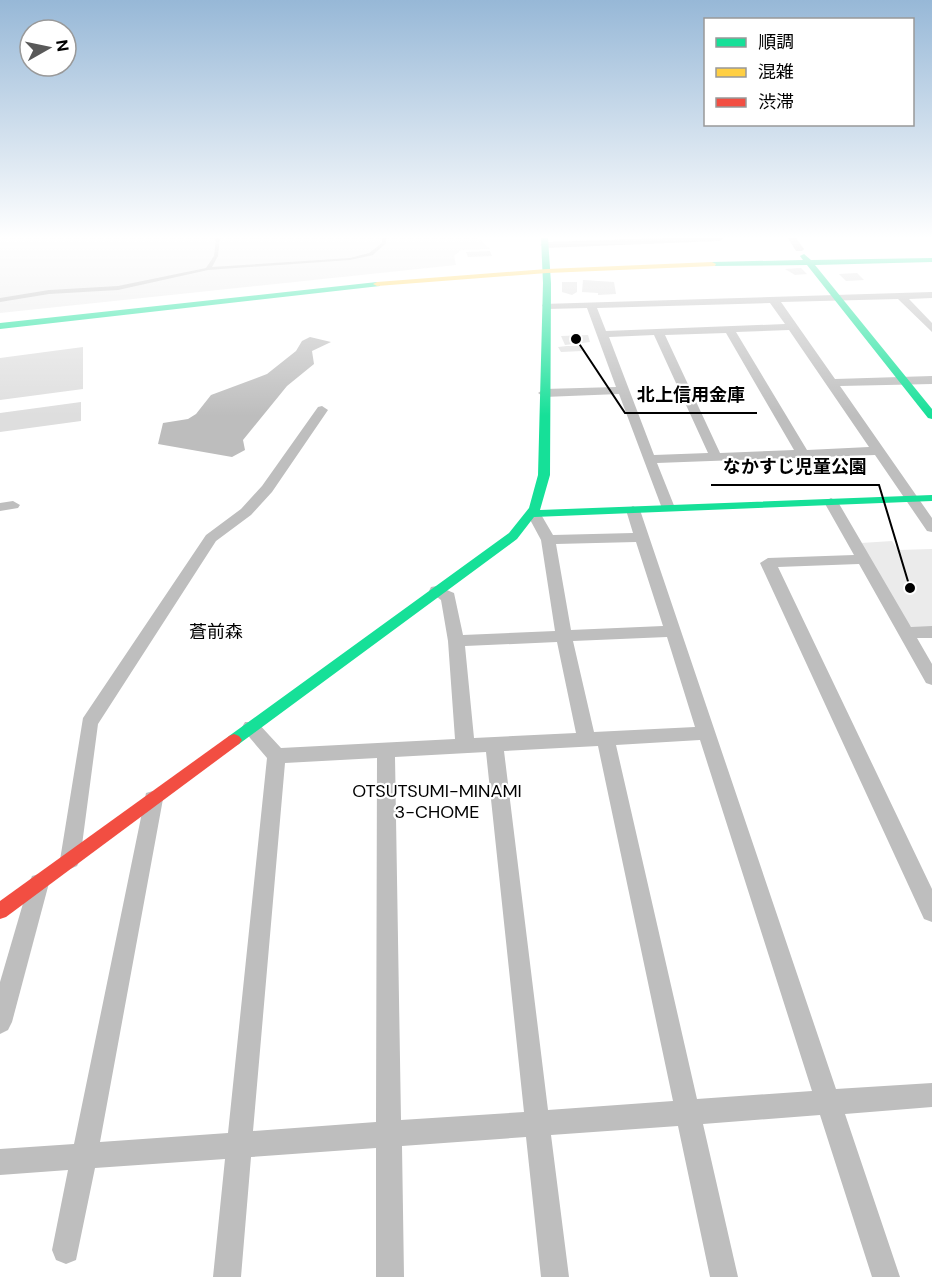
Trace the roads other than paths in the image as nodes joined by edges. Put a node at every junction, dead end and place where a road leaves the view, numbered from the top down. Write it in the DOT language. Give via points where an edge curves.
graph roads {
  1 [pos="837,297"];
  2 [pos="195,298"];
  3 [pos="241,298"];
  4 [pos="547,298"];
  5 [pos="818,298"];
  6 [pos="903,298"];
  7 [pos="773,299"];
  8 [pos="591,305"];
  9 [pos="547,306"];
  10 [pos="0,320"];
  11 [pos="930,325"];
  12 [pos="0,326"];
  13 [pos="793,327"];
  14 [pos="729,329"];
  15 [pos="657,332"];
  16 [pos="601,334"];
  17 [pos="932,380"];
  18 [pos="904,381"];
  19 [pos="831,383"];
  20 [pos="622,390"];
  21 [pos="544,393"];
  22 [pos="322,410"];
  23 [pos="932,416"];
  24 [pos="878,451"];
  25 [pos="803,454"];
  26 [pos="716,457"];
  27 [pos="648,459"];
  28 [pos="932,498"];
  29 [pos="912,499"];
  30 [pos="831,502"];
  31 [pos="668,508"];
  32 [pos="633,510"];
  33 [pos="534,514"];
  34 [pos="932,528"];
  35 [pos="642,537"];
  36 [pos="548,540"];
  37 [pos="864,559"];
  38 [pos="437,591"];
  39 [pos="673,631"];
  40 [pos="932,632"];
  41 [pos="906,633"];
  42 [pos="564,636"];
  43 [pos="456,641"];
  44 [pos="932,679"];
  45 [pos="251,727"];
  46 [pos="706,733"];
  47 [pos="596,738"];
  48 [pos="494,744"];
  49 [pos="465,746"];
  50 [pos="386,750"];
  51 [pos="276,756"];
  52 [pos="153,799"];
  53 [pos="70,860"];
  54 [pos="39,883"];
  55 [pos="0,911"];
  56 [pos="932,912"];
  57 [pos="0,1022"];
  58 [pos="932,1095"];
  59 [pos="828,1102"];
  60 [pos="688,1112"];
  61 [pos="537,1123"];
  62 [pos="389,1134"];
  63 [pos="239,1145"];
  64 [pos="84,1156"];
  65 [pos="0,1162"];
  66 [pos="66,1250"];
  67 [pos="227,1277"];
  68 [pos="390,1277"];
  69 [pos="555,1277"];
  70 [pos="724,1277"];
  71 [pos="886,1277"];
  1 -- 18 [label="main road"];
  2 -- 10 [label="main road"];
  3 -- 12 [label="main road"];
  4 -- 9 [label="main road"];
  5 -- 7 [label="street"];
  6 -- 11 [label="street"];
  7 -- 8 [label="street"];
  7 -- 13 [label="street"];
  8 -- 9 [label="street"];
  8 -- 16 [label="street"];
  9 -- 21 [label="main road"];
  13 -- 14 [label="street"];
  13 -- 19 [label="street"];
  14 -- 15 [label="street"];
  14 -- 25 [label="street"];
  15 -- 16 [label="street"];
  15 -- 26 [label="street"];
  16 -- 20 [label="street"];
  17 -- 18 [label="street"];
  18 -- 19 [label="street"];
  18 -- 23 [label="main road"];
  19 -- 24 [label="street"];
  20 -- 21 [label="street"];
  20 -- 27 [label="street"];
  21 -- 33 [label="main road" via="544,475 542,495"];
  22 -- 53 [label="street" via="267,489 246,512 211,538 89,723"];
  24 -- 25 [label="street"];
  24 -- 29 [label="street"];
  25 -- 26 [label="street"];
  26 -- 27 [label="street"];
  27 -- 31 [label="street"];
  28 -- 29 [label="main road"];
  29 -- 30 [label="main road"];
  29 -- 34 [label="street"];
  30 -- 31 [label="main road"];
  30 -- 37 [label="street"];
  31 -- 32 [label="main road"];
  32 -- 33 [label="main road"];
  32 -- 35 [label="street"];
  33 -- 36 [label="street"];
  33 -- 38 [label="main road" via="513,536"];
  35 -- 36 [label="street"];
  35 -- 39 [label="street"];
  36 -- 42 [label="street"];
  37 -- 41 [label="street"];
  37 -- 56 [label="street" via="768,563"];
  38 -- 43 [label="street" via="448,597"];
  38 -- 45 [label="main road"];
  39 -- 42 [label="street"];
  39 -- 46 [label="street"];
  40 -- 41 [label="street"];
  41 -- 44 [label="street"];
  42 -- 43 [label="street"];
  42 -- 47 [label="street"];
  43 -- 49 [label="street"];
  45 -- 51 [label="street"];
  45 -- 52 [label="main road"];
  46 -- 47 [label="street"];
  46 -- 59 [label="street"];
  47 -- 48 [label="street"];
  47 -- 60 [label="street"];
  48 -- 49 [label="street"];
  48 -- 61 [label="street"];
  49 -- 50 [label="street"];
  50 -- 51 [label="street"];
  50 -- 62 [label="street"];
  51 -- 63 [label="street"];
  52 -- 53 [label="main road"];
  52 -- 64 [label="street"];
  53 -- 54 [label="main road"];
  54 -- 55 [label="main road"];
  54 -- 57 [label="street"];
  58 -- 59 [label="street"];
  59 -- 60 [label="street"];
  59 -- 71 [label="street"];
  60 -- 61 [label="street"];
  60 -- 70 [label="street"];
  61 -- 62 [label="street"];
  61 -- 69 [label="street"];
  62 -- 63 [label="street"];
  62 -- 68 [label="street"];
  63 -- 64 [label="street"];
  63 -- 67 [label="street"];
  64 -- 65 [label="street"];
  64 -- 66 [label="street"];
}
